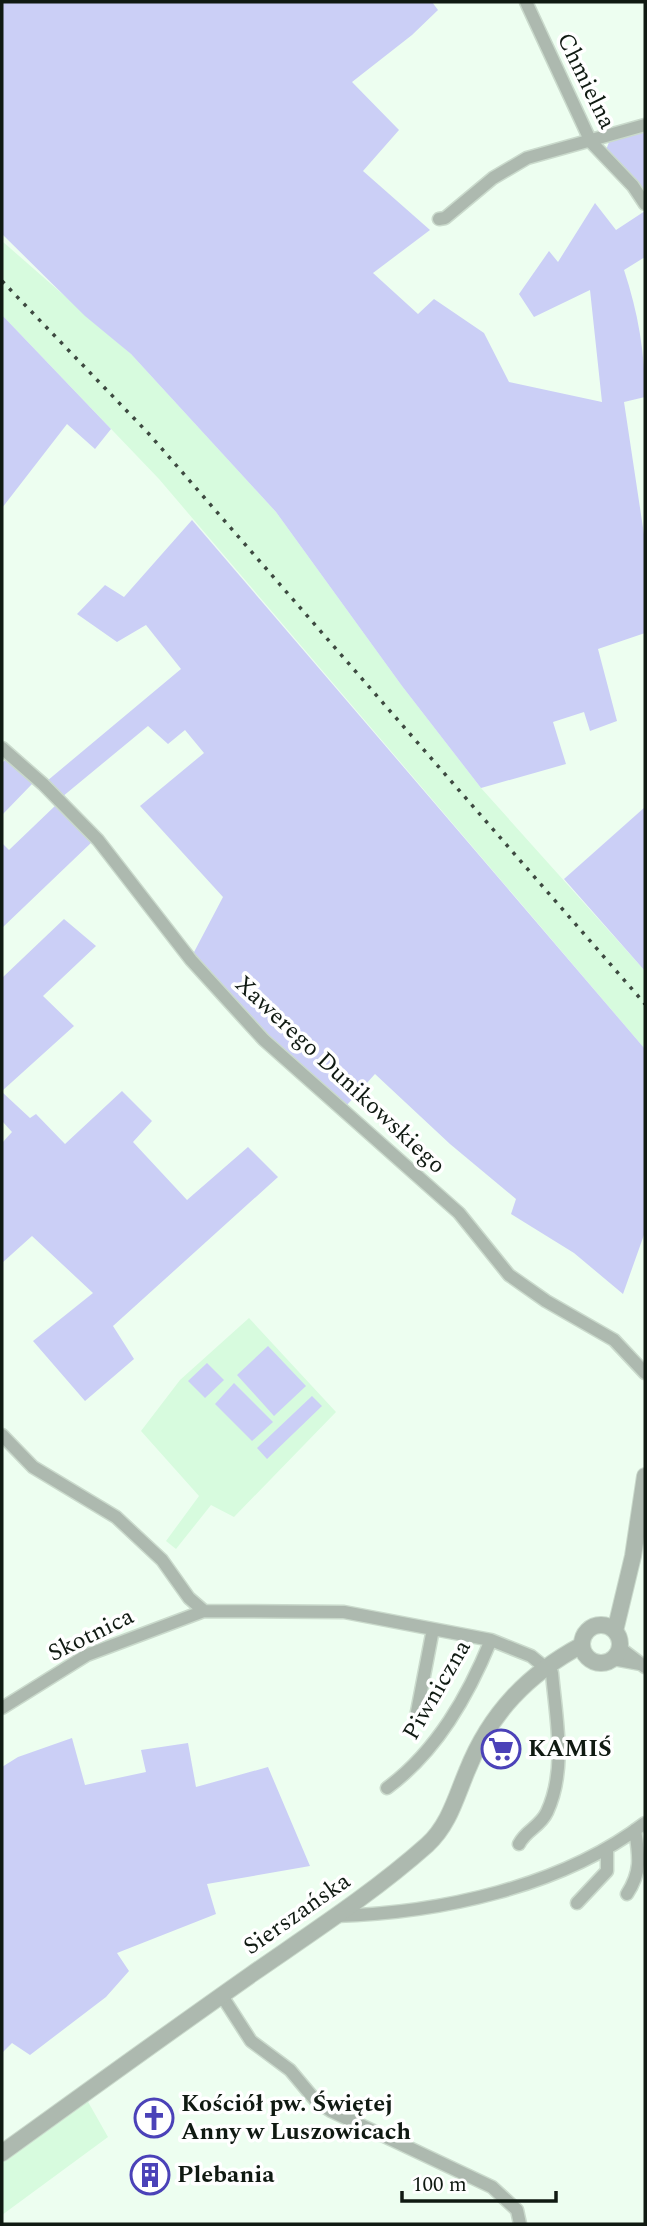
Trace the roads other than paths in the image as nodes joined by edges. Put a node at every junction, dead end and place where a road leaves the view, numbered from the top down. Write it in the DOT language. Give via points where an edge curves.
graph roads {
  1 [pos="526,2"];
  2 [pos="645,125"];
  3 [pos="591,142"];
  4 [pos="645,204"];
  5 [pos="439,219"];
  6 [pos="2,748"];
  7 [pos="645,1373"];
  8 [pos="2,1435"];
  9 [pos="645,1476"];
  10 [pos="204,1611"];
  11 [pos="609,1628"];
  12 [pos="433,1629"];
  13 [pos="491,1640"];
  14 [pos="585,1651"];
  15 [pos="617,1653"];
  16 [pos="552,1663"];
  17 [pos="643,1666"];
  18 [pos="2,1709"];
  19 [pos="417,1712"];
  20 [pos="387,1788"];
  21 [pos="640,1826"];
  22 [pos="519,1844"];
  23 [pos="607,1848"];
  24 [pos="627,1894"];
  25 [pos="577,1903"];
  26 [pos="335,1916"];
  27 [pos="222,1996"];
  28 [pos="2,2153"];
  29 [pos="520,2224"];
  1 -- 3 [label="street, Chmielna"];
  2 -- 3 [label="street"];
  3 -- 4 [label="street, Chmielna"];
  3 -- 5 [label="street" via="527,158 505,169"];
  6 -- 7 [label="street, Xawerego Dunikowskiego" via="98,840 191,960 264,1040 459,1213 509,1275 614,1340"];
  8 -- 10 [label="street" via="33,1467 116,1517 162,1560"];
  9 -- 11 [label="street" via="633,1556 621,1604"];
  10 -- 12 [label="street" via="344,1612"];
  10 -- 18 [label="street, Skotnica" via="87,1655"];
  11 -- 14 [label="street" via="589,1630"];
  11 -- 15 [label="street"];
  12 -- 13 [label="street"];
  12 -- 19 [label="street"];
  13 -- 16 [label="street"];
  13 -- 20 [label="street, Piwniczna" via="439,1738 411,1770"];
  14 -- 15 [label="street" via="596,1663"];
  14 -- 16 [label="street"];
  15 -- 17 [label="street"];
  16 -- 22 [label="street" via="559,1757 548,1809 541,1823"];
  16 -- 26 [label="street, Sierszańska" via="512,1695 479,1742 438,1835"];
  21 -- 23 [label="street"];
  21 -- 24 [label="street" via="640,1860"];
  23 -- 25 [label="street" via="607,1871"];
  23 -- 26 [label="street" via="496,1894"];
  26 -- 27 [label="street, Sierszańska"];
  27 -- 28 [label="street, Sierszańska"];
  27 -- 29 [label="street" via="251,2041 289,2070 316,2101 492,2187 517,2210"];
}
